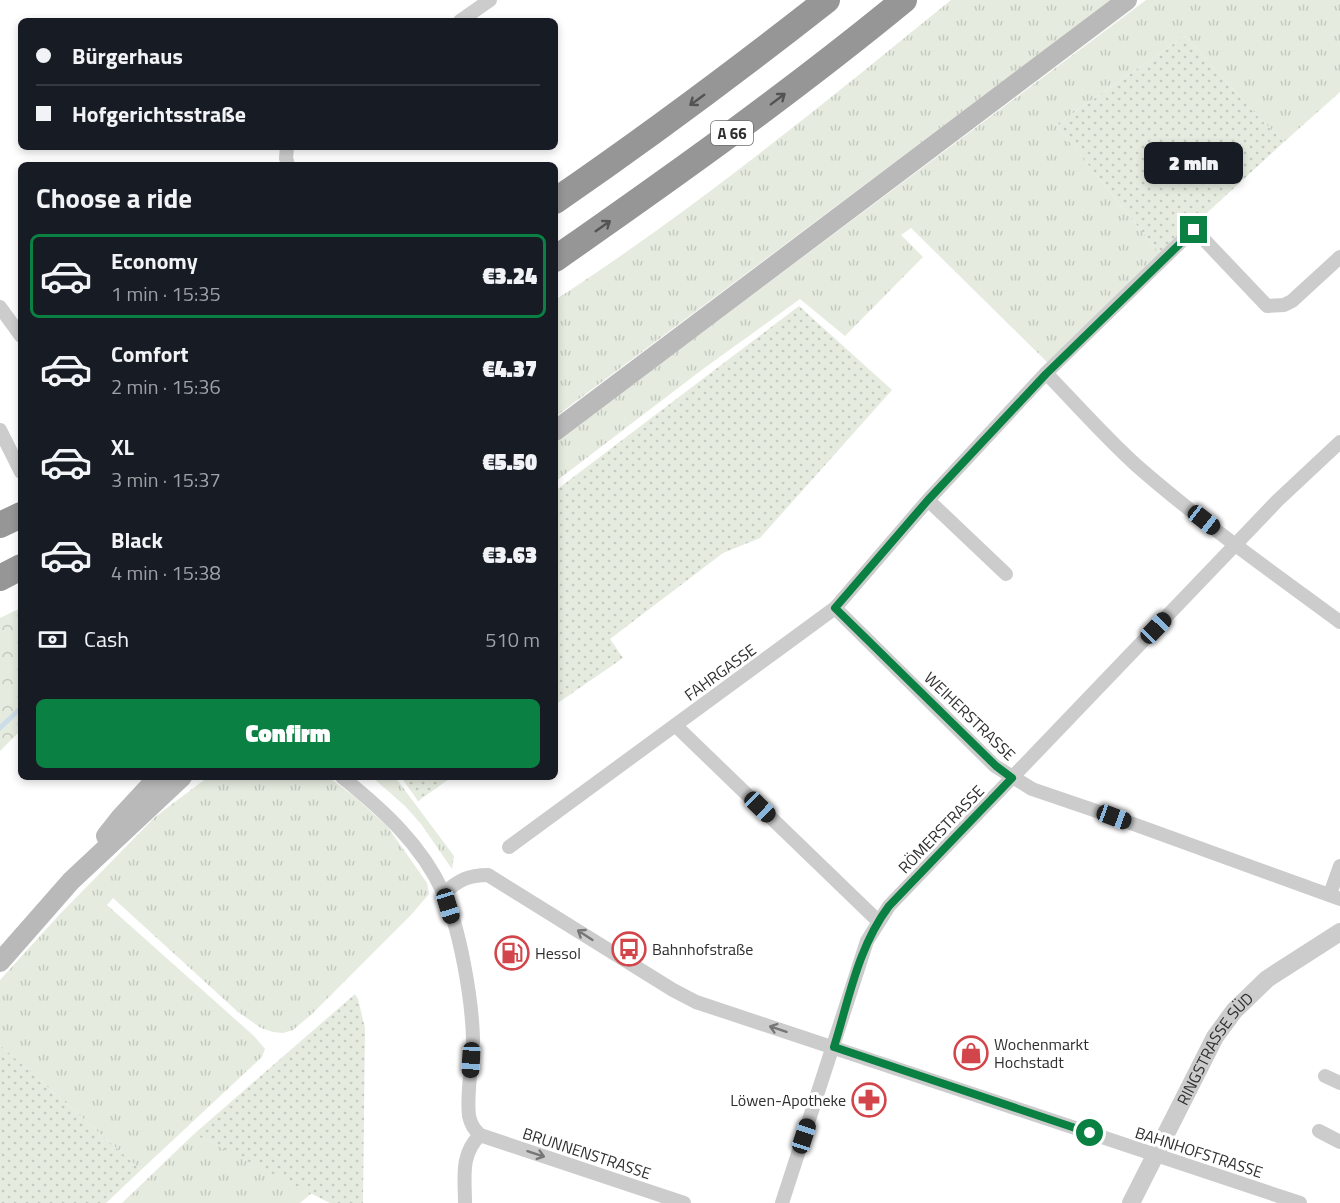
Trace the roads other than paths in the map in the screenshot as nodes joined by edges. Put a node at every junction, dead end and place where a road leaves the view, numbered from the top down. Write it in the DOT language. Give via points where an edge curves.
graph roads {
  1 [pos="490,0"];
  2 [pos="827,0"];
  3 [pos="904,0"];
  4 [pos="1127,0"];
  5 [pos="464,18"];
  6 [pos="558,199"];
  7 [pos="1340,257"];
  8 [pos="558,258"];
  9 [pos="0,307"];
  10 [pos="18,332"];
  11 [pos="1046,374"];
  12 [pos="558,429"];
  13 [pos="0,430"];
  14 [pos="1340,442"];
  15 [pos="18,466"];
  16 [pos="928,500"];
  17 [pos="18,516"];
  18 [pos="0,525"];
  19 [pos="1235,545"];
  20 [pos="18,569"];
  21 [pos="1006,574"];
  22 [pos="0,578"];
  23 [pos="835,608"];
  24 [pos="1340,622"];
  25 [pos="675,725"];
  26 [pos="1012,778"];
  27 [pos="173,780"];
  28 [pos="345,780"];
  29 [pos="509,847"];
  30 [pos="1340,866"];
  31 [pos="444,893"];
  32 [pos="1335,897"];
  33 [pos="878,921"];
  34 [pos="1340,932"];
  35 [pos="0,962"];
  36 [pos="834,1047"];
  37 [pos="1325,1076"];
  38 [pos="1340,1083"];
  39 [pos="1319,1131"];
  40 [pos="480,1135"];
  41 [pos="1340,1142"];
  42 [pos="1154,1155"];
  43 [pos="1293,1202"];
  44 [pos="465,1203"];
  45 [pos="684,1203"];
  46 [pos="782,1203"];
  47 [pos="1131,1203"];
  1 -- 5 [label="street"];
  2 -- 6 [label="highway, one-way" via="620,157"];
  8 -- 3 [label="highway, A 66, one-way" via="741,126"];
  4 -- 12 [label="main road"];
  7 -- 11 [label="street, FAHRGASSE" via="1292,301 1267,306 1194,230"];
  9 -- 10 [label="street"];
  11 -- 16 [label="street, FAHRGASSE"];
  11 -- 19 [label="street" via="1134,463"];
  13 -- 15 [label="street"];
  14 -- 19 [label="street, RÖMERSTRASSE"];
  16 -- 21 [label="street"];
  16 -- 23 [label="street, FAHRGASSE"];
  17 -- 18 [label="highway"];
  19 -- 24 [label="street"];
  19 -- 26 [label="street, RÖMERSTRASSE"];
  20 -- 22 [label="highway"];
  23 -- 25 [label="street, FAHRGASSE"];
  23 -- 26 [label="street, WEIHERSTRASSE"];
  25 -- 29 [label="street, FAHRGASSE"];
  25 -- 33 [label="street"];
  26 -- 32 [label="street, WEIHERSTRASSE" via="1032,789"];
  26 -- 33 [label="street, RÖMERSTRASSE"];
  27 -- 35 [label="main road" via="121,817"];
  28 -- 31 [label="street" via="394,822 421,854"];
  30 -- 32 [label="street"];
  36 -- 31 [label="street, BAHNHOFSTRASSE, one-way" via="686,998 488,875 466,877"];
  31 -- 40 [label="street" via="468,990 472,1039 469,1109 471,1125"];
  33 -- 36 [label="street, RÖMERSTRASSE" via="867,941"];
  34 -- 42 [label="street, RINGSTRASSE SÜD" via="1267,979 1234,1011 1215,1037"];
  36 -- 42 [label="street, BAHNHOFSTRASSE"];
  36 -- 46 [label="street, RÖMERSTRASSE"];
  37 -- 38 [label="street"];
  39 -- 41 [label="street"];
  40 -- 44 [label="street" via="465,1158"];
  40 -- 45 [label="street, BRUNNENSTRASSE, one-way"];
  42 -- 43 [label="street, BAHNHOFSTRASSE"];
  42 -- 47 [label="street, RINGSTRASSE SÜD"];
}
